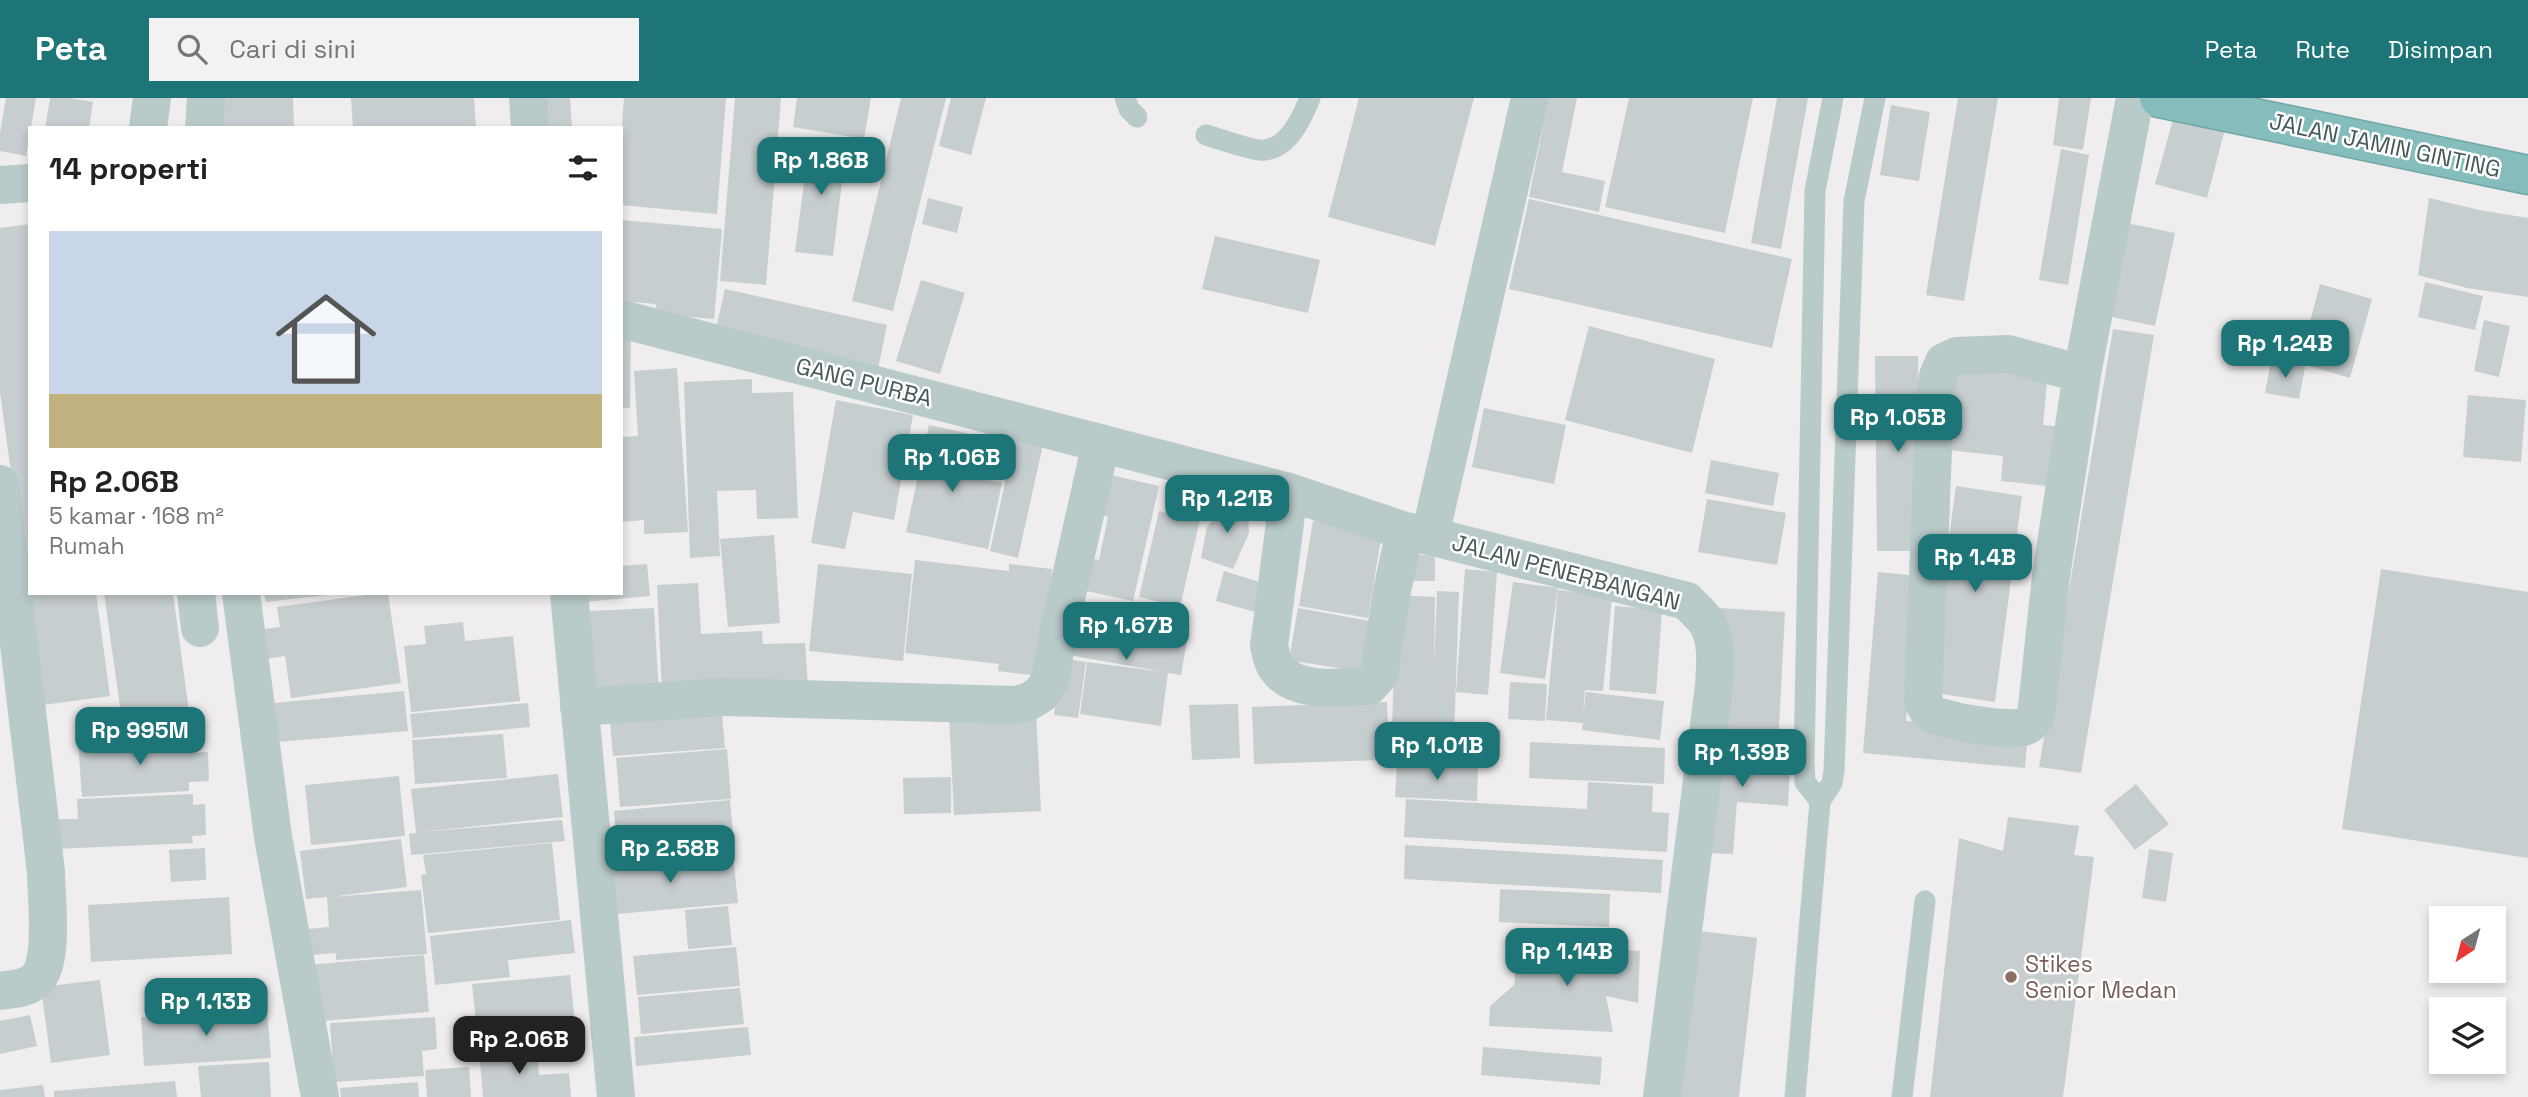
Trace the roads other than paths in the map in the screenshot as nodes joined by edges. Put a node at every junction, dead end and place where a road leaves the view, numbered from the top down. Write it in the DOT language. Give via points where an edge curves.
graph roads {
  1 [pos="152,98"];
  2 [pos="206,98"];
  3 [pos="528,98"];
  4 [pos="1125,98"];
  5 [pos="1310,98"];
  6 [pos="1530,98"];
  7 [pos="1833,98"];
  8 [pos="1875,98"];
  9 [pos="2135,98"];
  10 [pos="2159,98"];
  11 [pos="1137,117"];
  12 [pos="148,126"];
  13 [pos="204,126"];
  14 [pos="530,126"];
  15 [pos="1206,135"];
  16 [pos="2528,175"];
  17 [pos="28,183"];
  18 [pos="0,185"];
  19 [pos="623,320"];
  20 [pos="2082,374"];
  21 [pos="1101,443"];
  22 [pos="0,484"];
  23 [pos="1289,492"];
  24 [pos="1418,533"];
  25 [pos="241,595"];
  26 [pos="569,595"];
  27 [pos="579,707"];
  28 [pos="1821,801"];
  29 [pos="1925,901"];
  30 [pos="0,991"];
  31 [pos="320,1097"];
  32 [pos="616,1097"];
  33 [pos="1662,1097"];
  34 [pos="1795,1097"];
  35 [pos="1902,1097"];
  1 -- 12 [label="street"];
  2 -- 13 [label="street"];
  3 -- 14 [label="street"];
  4 -- 11 [label="lane"];
  5 -- 15 [label="lane" via="1294,131 1264,151"];
  6 -- 24 [label="street, JALAN PENERBANGAN"];
  7 -- 28 [label="lane" via="1815,191 1805,735 1805,782"];
  8 -- 28 [label="lane" via="1854,201 1834,771"];
  9 -- 20 [label="street"];
  10 -- 16 [label="highway, JALAN JAMIN GINTING"];
  17 -- 18 [label="street"];
  19 -- 21 [label="street, GANG PURBA"];
  20 -- 20 [label="street" via="2051,576 2036,716 2020,729 1942,718 1923,702 1938,376 1949,358 2008,354"];
  21 -- 23 [label="street, GANG PURBA"];
  21 -- 27 [label="street" via="1050,681 1028,702 724,697"];
  22 -- 30 [label="street" via="46,872 47,935 45,965 37,980"];
  23 -- 24 [label="street, GANG PURBA"];
  23 -- 24 [label="street" via="1269,646 1276,667 1293,683 1328,688 1375,682 1392,591"];
  24 -- 33 [label="street, JALAN PENERBANGAN" via="1687,601 1707,623 1714,643 1714,686"];
  25 -- 31 [label="street" via="273,837"];
  26 -- 27 [label="street"];
  27 -- 32 [label="street"];
  28 -- 34 [label="lane"];
  29 -- 35 [label="lane"];
}
